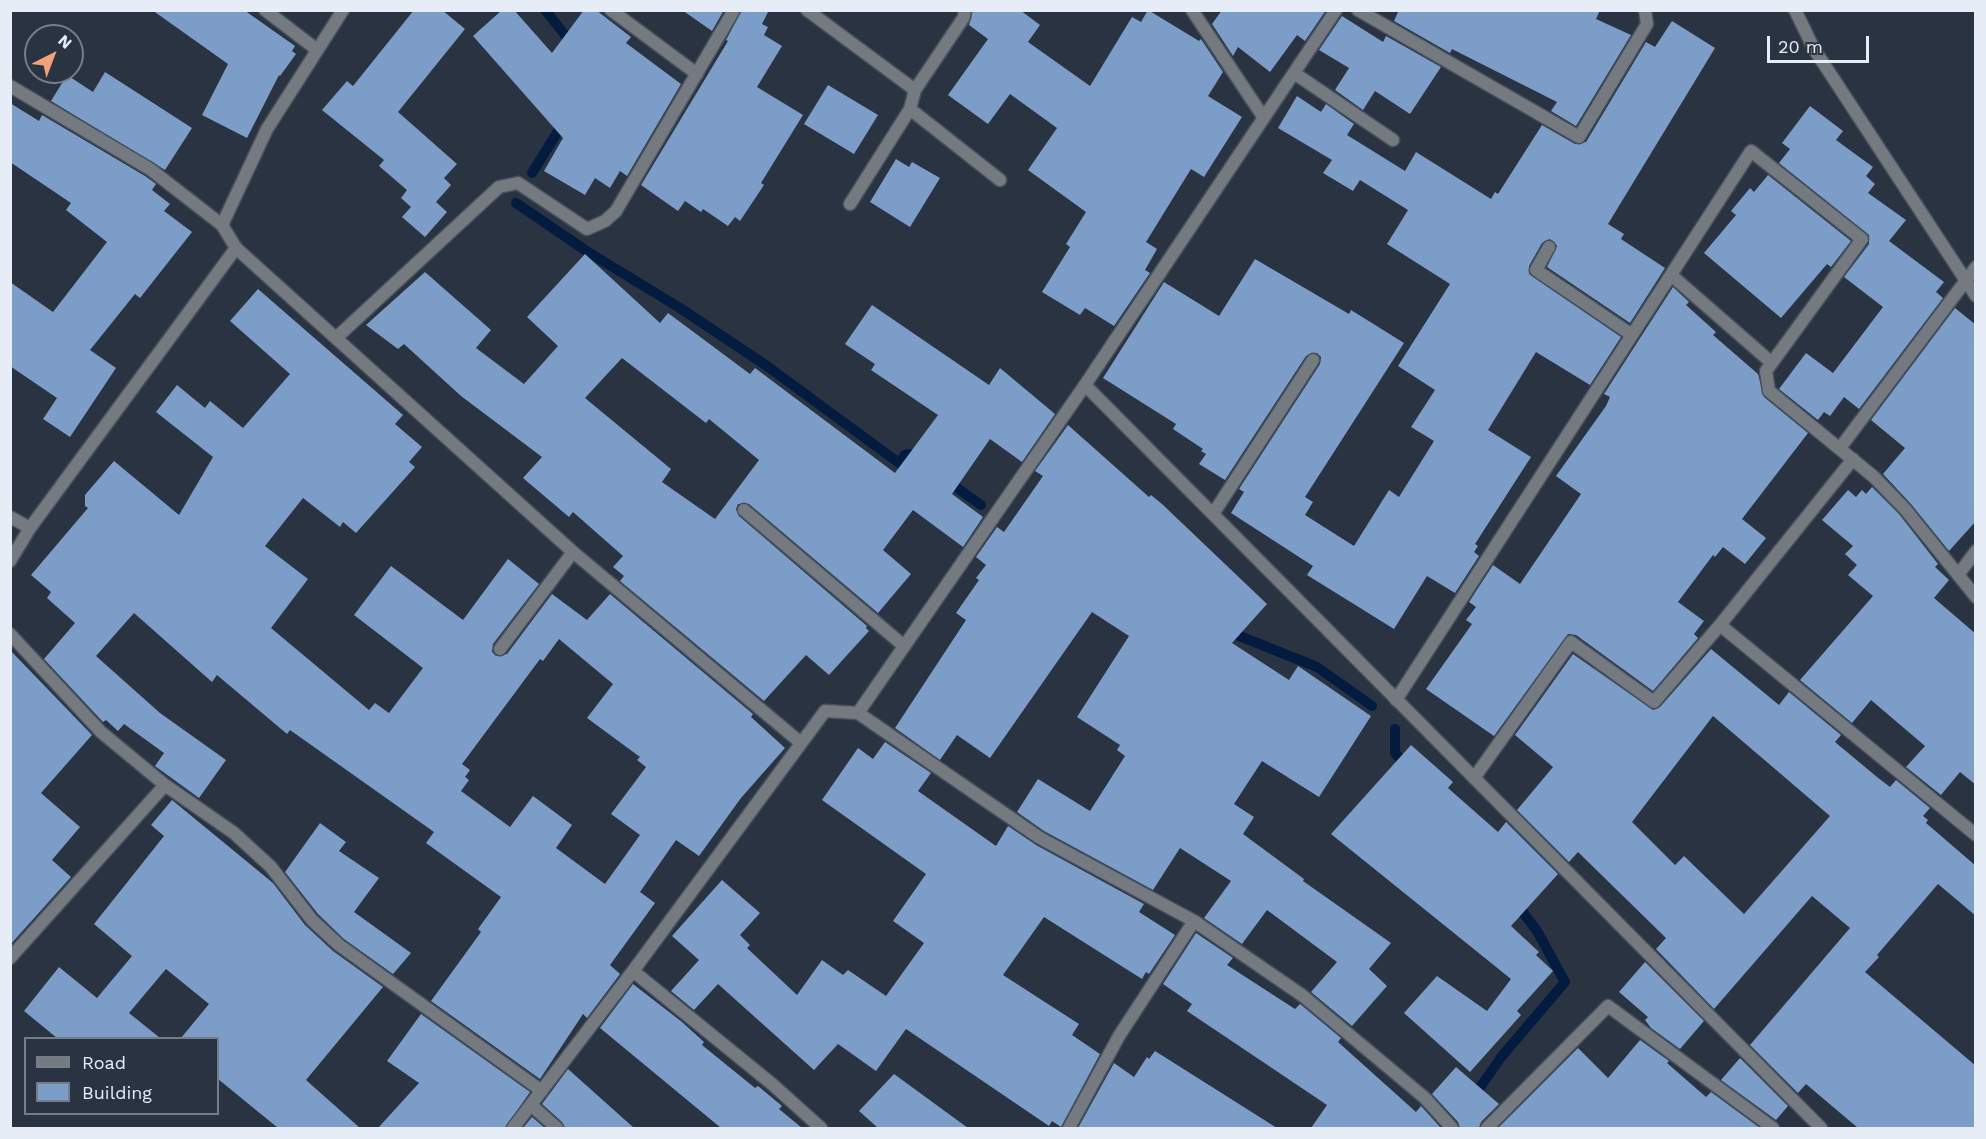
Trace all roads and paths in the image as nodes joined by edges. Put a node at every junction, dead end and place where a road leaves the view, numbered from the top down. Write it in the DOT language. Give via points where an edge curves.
graph roads {
  1 [pos="265,10"];
  2 [pos="343,10"];
  3 [pos="611,10"];
  4 [pos="734,10"];
  5 [pos="807,10"];
  6 [pos="965,10"];
  7 [pos="1192,10"];
  8 [pos="1336,10"];
  9 [pos="1358,10"];
  10 [pos="1645,10"];
  11 [pos="1796,10"];
  12 [pos="316,49"];
  13 [pos="1294,73"];
  14 [pos="697,74"];
  15 [pos="10,86"];
  16 [pos="915,90"];
  17 [pos="910,109"];
  18 [pos="1264,118"];
  19 [pos="1393,140"];
  20 [pos="1000,180"];
  21 [pos="850,204"];
  22 [pos="222,225"];
  23 [pos="1549,247"];
  24 [pos="236,248"];
  25 [pos="1976,267"];
  26 [pos="1671,275"];
  27 [pos="1964,279"];
  28 [pos="1976,296"];
  29 [pos="1632,335"];
  30 [pos="336,338"];
  31 [pos="1313,360"];
  32 [pos="1772,363"];
  33 [pos="1085,385"];
  34 [pos="1840,448"];
  35 [pos="1853,459"];
  36 [pos="744,510"];
  37 [pos="1213,514"];
  38 [pos="10,516"];
  39 [pos="30,528"];
  40 [pos="1976,551"];
  41 [pos="573,552"];
  42 [pos="10,561"];
  43 [pos="1958,575"];
  44 [pos="1976,597"];
  45 [pos="1720,625"];
  46 [pos="10,634"];
  47 [pos="904,646"];
  48 [pos="500,649"];
  49 [pos="1396,700"];
  50 [pos="858,713"];
  51 [pos="801,743"];
  52 [pos="1474,778"];
  53 [pos="165,785"];
  54 [pos="1976,835"];
  55 [pos="1194,921"];
  56 [pos="10,958"];
  57 [pos="633,971"];
  58 [pos="542,1091"];
  59 [pos="531,1105"];
  60 [pos="513,1128"];
  61 [pos="557,1128"];
  62 [pos="821,1128"];
  63 [pos="1069,1128"];
  64 [pos="1452,1128"];
  65 [pos="1487,1128"];
  66 [pos="1773,1128"];
  67 [pos="1821,1128"];
  1 -- 12 [label="street"];
  2 -- 12 [label="street"];
  3 -- 14 [label="street"];
  4 -- 14 [label="street"];
  5 -- 16 [label="street"];
  6 -- 16 [label="street"];
  7 -- 18 [label="street"];
  8 -- 13 [label="street"];
  9 -- 10 [label="street" via="1579,137 1647,24"];
  11 -- 27 [label="street" via="1814,49"];
  12 -- 22 [label="street" via="267,129"];
  13 -- 18 [label="street"];
  13 -- 19 [label="street"];
  14 -- 30 [label="street" via="616,211 605,221 588,229 518,183 499,187"];
  15 -- 22 [label="street" via="150,169"];
  16 -- 17 [label="street"];
  17 -- 20 [label="street"];
  17 -- 21 [label="street"];
  18 -- 33 [label="street"];
  22 -- 24 [label="street"];
  23 -- 29 [label="street" via="1536,270"];
  24 -- 30 [label="street"];
  24 -- 39 [label="street"];
  25 -- 27 [label="street"];
  26 -- 29 [label="street"];
  26 -- 32 [label="street"];
  26 -- 32 [label="street" via="1751,151 1862,239"];
  27 -- 28 [label="street"];
  27 -- 34 [label="street"];
  29 -- 49 [label="street"];
  30 -- 41 [label="street"];
  31 -- 37 [label="street"];
  32 -- 34 [label="street" via="1766,371 1769,391"];
  33 -- 37 [label="street"];
  33 -- 47 [label="street"];
  34 -- 35 [label="street"];
  35 -- 43 [label="street" via="1905,509"];
  35 -- 45 [label="street"];
  36 -- 47 [label="street"];
  37 -- 49 [label="street"];
  38 -- 39 [label="street"];
  39 -- 42 [label="street"];
  40 -- 43 [label="street"];
  41 -- 48 [label="street"];
  41 -- 51 [label="street"];
  43 -- 44 [label="street"];
  45 -- 52 [label="street" via="1654,702 1571,642"];
  45 -- 54 [label="street"];
  46 -- 53 [label="street" via="101,732"];
  47 -- 50 [label="street"];
  49 -- 52 [label="street"];
  50 -- 51 [label="street" via="825,711"];
  50 -- 55 [label="street" via="1040,838"];
  51 -- 57 [label="street"];
  52 -- 67 [label="street"];
  53 -- 56 [label="street"];
  53 -- 58 [label="street" via="234,832 271,867 312,920 339,945"];
  55 -- 63 [label="street" via="1119,1036"];
  55 -- 64 [label="street" via="1303,996 1425,1098"];
  57 -- 58 [label="street"];
  57 -- 62 [label="street"];
  58 -- 59 [label="street"];
  59 -- 60 [label="street"];
  59 -- 61 [label="street"];
  65 -- 66 [label="street" via="1608,1006"];
}
